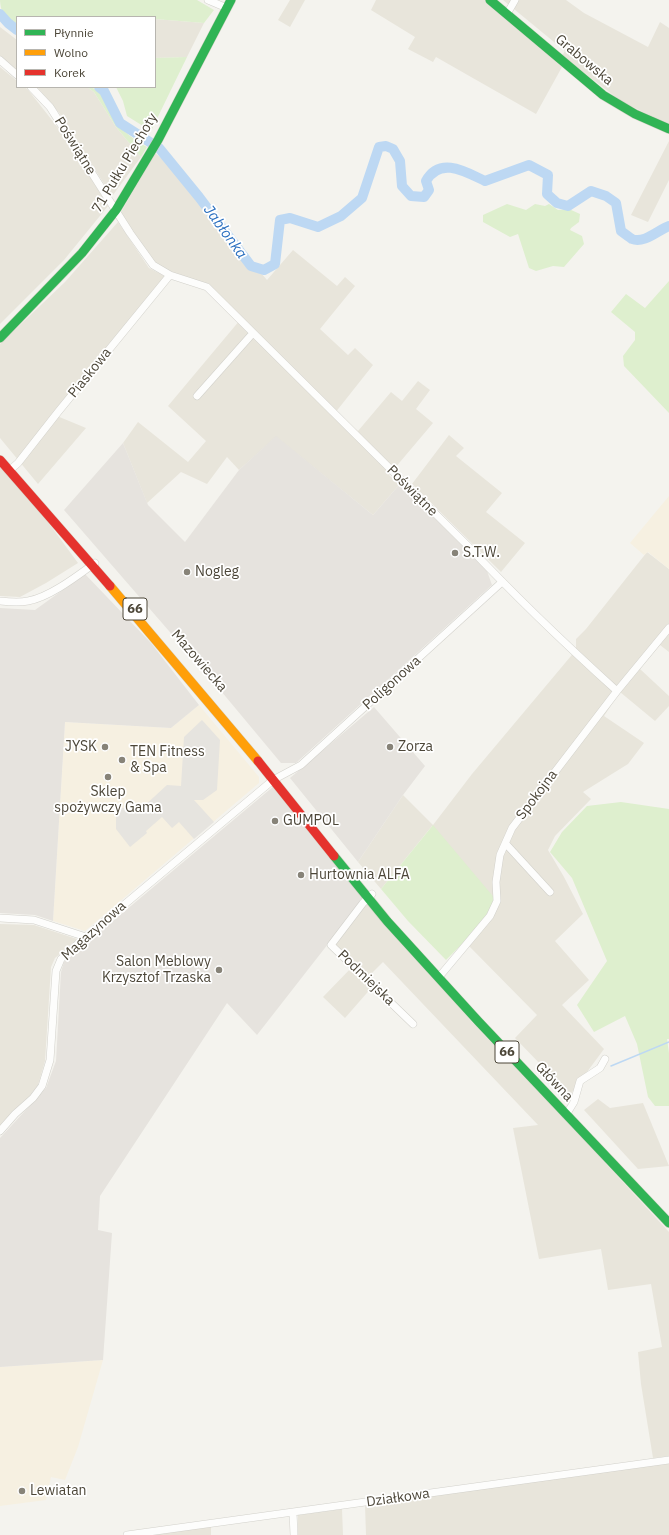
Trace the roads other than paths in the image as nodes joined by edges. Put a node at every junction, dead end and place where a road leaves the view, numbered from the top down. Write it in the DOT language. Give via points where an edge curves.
graph roads {
  1 [pos="208,0"];
  2 [pos="490,0"];
  3 [pos="515,0"];
  4 [pos="229,4"];
  5 [pos="507,14"];
  6 [pos="0,60"];
  7 [pos="16,74"];
  8 [pos="32,88"];
  9 [pos="669,129"];
  10 [pos="116,210"];
  11 [pos="170,275"];
  12 [pos="253,333"];
  13 [pos="0,338"];
  14 [pos="197,396"];
  15 [pos="0,452"];
  16 [pos="0,460"];
  17 [pos="12,469"];
  18 [pos="93,564"];
  19 [pos="502,582"];
  20 [pos="0,601"];
  21 [pos="669,628"];
  22 [pos="617,691"];
  23 [pos="275,779"];
  24 [pos="506,844"];
  25 [pos="550,892"];
  26 [pos="370,896"];
  27 [pos="0,918"];
  28 [pos="86,937"];
  29 [pos="438,977"];
  30 [pos="413,1024"];
  31 [pos="605,1059"];
  32 [pos="566,1115"];
  33 [pos="0,1131"];
  34 [pos="669,1223"];
  35 [pos="669,1460"];
  36 [pos="293,1512"];
  37 [pos="153,1533"];
  38 [pos="127,1535"];
  39 [pos="294,1535"];
  1 -- 4 [label="street"];
  2 -- 5 [label="main road, Grabowska"];
  3 -- 5 [label="street"];
  4 -- 10 [label="main road, 71 Pułku Piechoty" via="158,140"];
  5 -- 9 [label="main road, Grabowska" via="603,95 638,116"];
  6 -- 7 [label="street"];
  8 -- 10 [label="street, Poświątne" via="50,107"];
  10 -- 11 [label="street, Poświątne" via="153,265"];
  10 -- 13 [label="main road, 71 Pułku Piechoty" via="82,253"];
  11 -- 12 [label="street, Poświątne" via="207,287"];
  11 -- 17 [label="street, Piaskowa"];
  12 -- 14 [label="street"];
  12 -- 19 [label="street, Poświątne"];
  15 -- 17 [label="main road, Mazowiecka / 66"];
  16 -- 17 [label="main road, Mazowiecka / 66"];
  17 -- 18 [label="main road, Mazowiecka / 66"];
  18 -- 20 [label="street" via="65,584 36,599 20,602"];
  18 -- 23 [label="main road, Mazowiecka / 66" via="217,703"];
  19 -- 22 [label="street, Poświątne"];
  19 -- 23 [label="street, Poligonowa" via="308,759"];
  21 -- 22 [label="street, Spokojna"];
  22 -- 24 [label="street, Spokojna" via="512,828"];
  23 -- 26 [label="main road, Mazowiecka / 66"];
  23 -- 28 [label="street, Magazynowa"];
  24 -- 25 [label="street"];
  24 -- 29 [label="street, Spokojna" via="500,855 496,882 497,901 490,916"];
  26 -- 29 [label="main road, Główna / 66"];
  26 -- 30 [label="street, Podmiejska" via="331,944"];
  27 -- 28 [label="street" via="34,920"];
  28 -- 33 [label="street, Magazynowa" via="67,952 56,971 50,1060 42,1086"];
  29 -- 32 [label="main road, Główna / 66"];
  31 -- 32 [label="street" via="600,1068 580,1081 574,1102"];
  32 -- 34 [label="main road, Główna / 66"];
  35 -- 36 [label="street, Działkowa"];
  36 -- 37 [label="street, Działkowa"];
  36 -- 39 [label="street"];
  37 -- 38 [label="street, Działkowa"];
}
